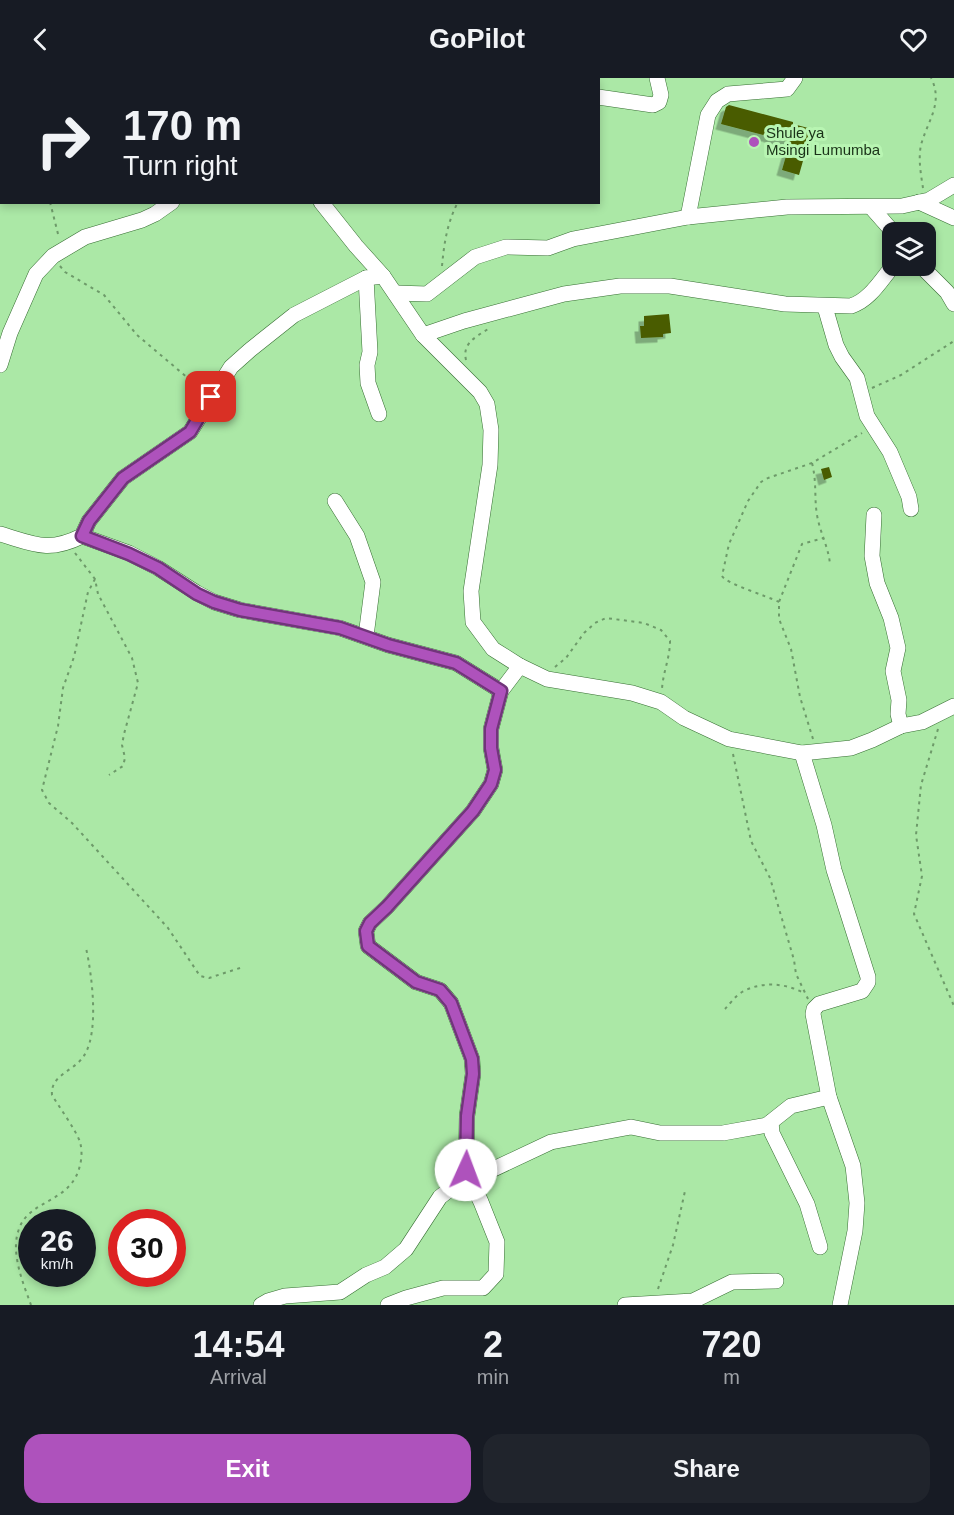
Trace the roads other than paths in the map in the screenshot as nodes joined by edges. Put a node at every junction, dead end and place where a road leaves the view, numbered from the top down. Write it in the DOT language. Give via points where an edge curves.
graph roads {
  1 [pos="657,78"];
  2 [pos="795,78"];
  3 [pos="600,97"];
  4 [pos="954,186"];
  5 [pos="922,201"];
  6 [pos="169,204"];
  7 [pos="323,204"];
  8 [pos="871,207"];
  9 [pos="688,217"];
  10 [pos="954,218"];
  11 [pos="884,222"];
  12 [pos="383,276"];
  13 [pos="885,276"];
  14 [pos="931,276"];
  15 [pos="366,278"];
  16 [pos="396,293"];
  17 [pos="954,304"];
  18 [pos="825,307"];
  19 [pos="423,335"];
  20 [pos="0,365"];
  21 [pos="379,414"];
  22 [pos="336,501"];
  23 [pos="911,509"];
  24 [pos="874,514"];
  25 [pos="0,534"];
  26 [pos="75,540"];
  27 [pos="366,636"];
  28 [pos="520,666"];
  29 [pos="501,691"];
  30 [pos="949,709"];
  31 [pos="901,726"];
  32 [pos="810,753"];
  33 [pos="829,1097"];
  34 [pos="771,1122"];
  35 [pos="470,1181"];
  36 [pos="820,1247"];
  37 [pos="776,1281"];
  38 [pos="261,1305"];
  39 [pos="388,1305"];
  40 [pos="625,1305"];
  41 [pos="840,1305"];
  1 -- 3 [label="street" via="661,95 653,105"];
  2 -- 9 [label="street" via="787,89 728,94 717,101 708,115"];
  4 -- 5 [label="street"];
  5 -- 8 [label="street"];
  5 -- 10 [label="street"];
  6 -- 20 [label="street" via="142,220 85,237 57,253 36,274"];
  7 -- 12 [label="street"];
  8 -- 9 [label="street" via="797,207"];
  8 -- 11 [label="street"];
  9 -- 16 [label="street" via="573,239 548,248 506,247 475,257 427,294"];
  12 -- 15 [label="street"];
  12 -- 16 [label="street"];
  13 -- 18 [label="street" via="860,303"];
  14 -- 17 [label="street"];
  15 -- 21 [label="street" via="368,383"];
  15 -- 26 [label="street" via="294,315 231,367 190,432 123,478"];
  16 -- 19 [label="street"];
  18 -- 19 [label="street" via="764,302 670,286 620,286 564,294"];
  18 -- 23 [label="street" via="836,345 857,378 867,416 890,452"];
  19 -- 28 [label="street" via="487,404 490,465 471,591 473,621 493,649"];
  22 -- 27 [label="street" via="357,536 373,582"];
  24 -- 31 [label="street" via="872,556 898,648 893,671"];
  25 -- 26 [label="street" via="42,546 56,547"];
  26 -- 27 [label="street" via="129,554 214,602"];
  27 -- 29 [label="street" via="456,663"];
  28 -- 29 [label="street"];
  28 -- 32 [label="street" via="547,679 632,693 661,702 684,718 729,739"];
  29 -- 35 [label="street" via="491,729 495,770 491,784 473,811 366,931 368,946 416,982 440,990 451,1003 472,1059 466,1170"];
  30 -- 31 [label="street" via="922,722"];
  31 -- 32 [label="street" via="850,748"];
  32 -- 33 [label="street" via="834,870 868,977 862,991 814,1009"];
  33 -- 34 [label="street" via="791,1106"];
  33 -- 41 [label="street" via="854,1166 857,1203"];
  34 -- 35 [label="street" via="723,1133 660,1133 630,1127 602,1131 551,1142"];
  34 -- 36 [label="street" via="772,1133 807,1204"];
  35 -- 38 [label="street" via="440,1197 406,1249 385,1267 339,1293 285,1296"];
  35 -- 39 [label="street" via="497,1242 496,1274 483,1288 443,1288"];
  37 -- 40 [label="street" via="732,1282 693,1301"];
}
